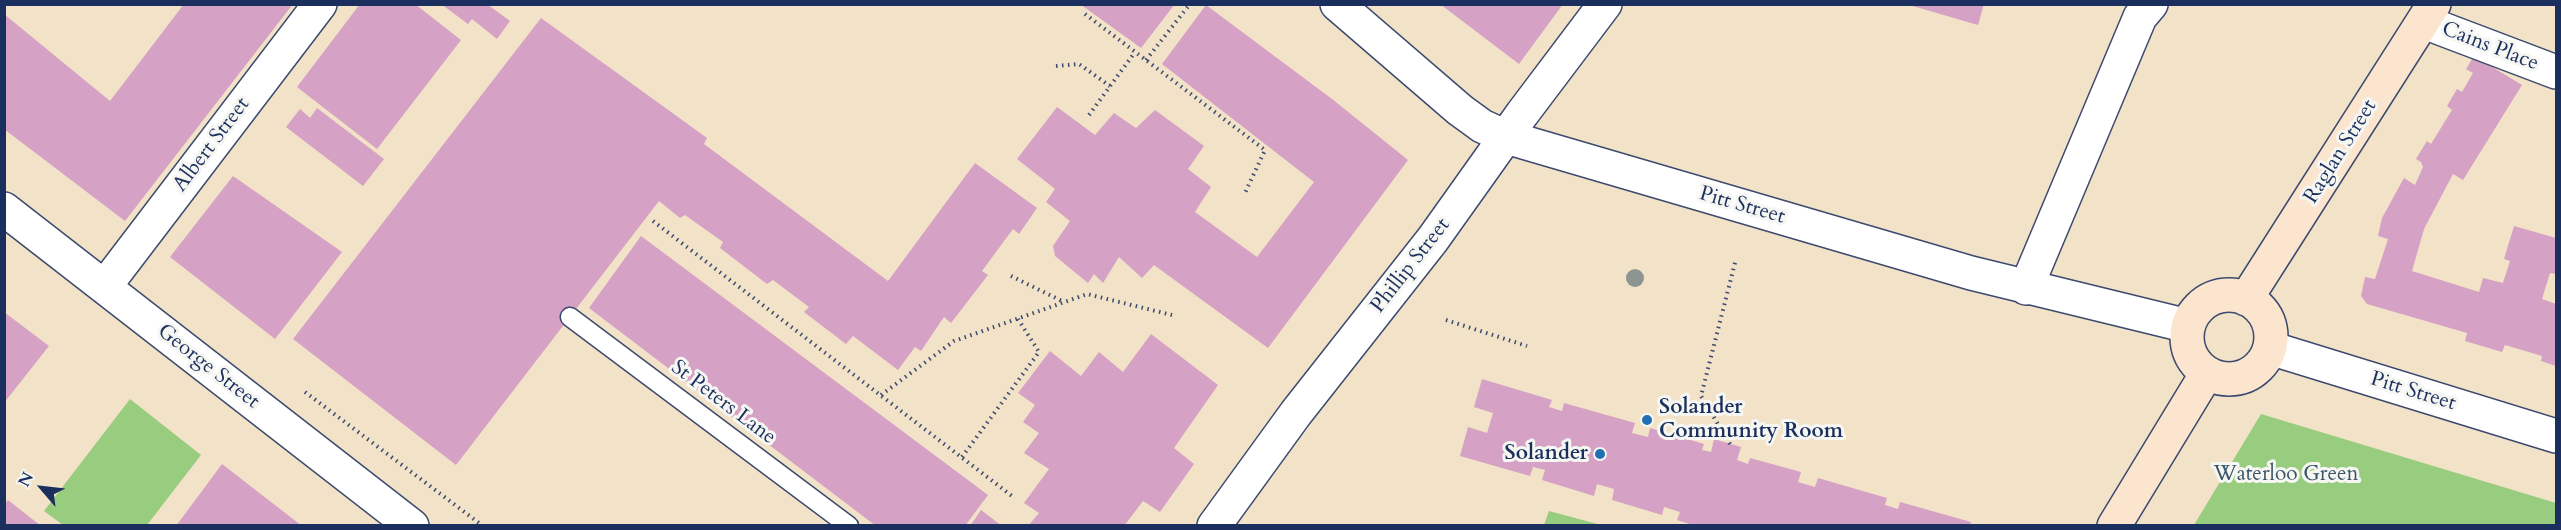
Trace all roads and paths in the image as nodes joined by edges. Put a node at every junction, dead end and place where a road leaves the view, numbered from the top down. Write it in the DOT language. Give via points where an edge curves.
graph roads {
  1 [pos="320,4"];
  2 [pos="1190,4"];
  3 [pos="1337,4"];
  4 [pos="1605,4"];
  5 [pos="2137,9"];
  6 [pos="2429,13"];
  7 [pos="1085,14"];
  8 [pos="1135,52"];
  9 [pos="1146,60"];
  10 [pos="1056,66"];
  11 [pos="2556,72"];
  12 [pos="1110,86"];
  13 [pos="1089,115"];
  14 [pos="1506,136"];
  15 [pos="1244,195"];
  16 [pos="4,209"];
  17 [pos="653,221"];
  18 [pos="1736,259"];
  19 [pos="1011,276"];
  20 [pos="105,286"];
  21 [pos="2026,288"];
  22 [pos="2246,299"];
  23 [pos="1064,302"];
  24 [pos="1172,315"];
  25 [pos="570,316"];
  26 [pos="1017,319"];
  27 [pos="1446,320"];
  28 [pos="2188,326"];
  29 [pos="1527,346"];
  30 [pos="2270,348"];
  31 [pos="2207,373"];
  32 [pos="881,395"];
  33 [pos="2556,436"];
  34 [pos="1730,444"];
  35 [pos="962,457"];
  36 [pos="1012,496"];
  37 [pos="412,525"];
  38 [pos="849,525"];
  39 [pos="1214,525"];
  40 [pos="2114,525"];
  1 -- 20 [label="street, Albert Street"];
  2 -- 9 [label="path"];
  3 -- 14 [label="street, Pitt Street" via="1460,111"];
  4 -- 14 [label="street, Phillip Street"];
  5 -- 21 [label="street"];
  6 -- 11 [label="street, Cains Place"];
  6 -- 22 [label="street, Raglan Street"];
  7 -- 8 [label="path"];
  8 -- 9 [label="path"];
  8 -- 12 [label="path"];
  9 -- 15 [label="path" via="1265,150"];
  10 -- 12 [label="path" via="1079,64"];
  12 -- 13 [label="path"];
  14 -- 21 [label="street, Pitt Street"];
  14 -- 39 [label="street, Phillip Street" via="1433,239"];
  16 -- 20 [label="street, George Street"];
  17 -- 32 [label="path"];
  18 -- 34 [label="path" via="1701,396"];
  19 -- 23 [label="path"];
  20 -- 37 [label="street, George Street"];
  21 -- 28 [label="street, Pitt Street"];
  22 -- 28 [label="street" via="2218,296 2194,313"];
  22 -- 30 [label="street" via="2264,314 2269,325"];
  23 -- 24 [label="path" via="1087,294"];
  23 -- 26 [label="path"];
  25 -- 38 [label="lane, St Peters Lane"];
  26 -- 32 [label="path" via="954,341"];
  26 -- 35 [label="path" via="1039,352"];
  27 -- 29 [label="path"];
  28 -- 31 [label="street" via="2190,353"];
  30 -- 31 [label="street" via="2255,370 2244,376 2219,378"];
  30 -- 33 [label="street, Pitt Street"];
  31 -- 40 [label="street"];
  32 -- 35 [label="path"];
  35 -- 36 [label="path"];
}
